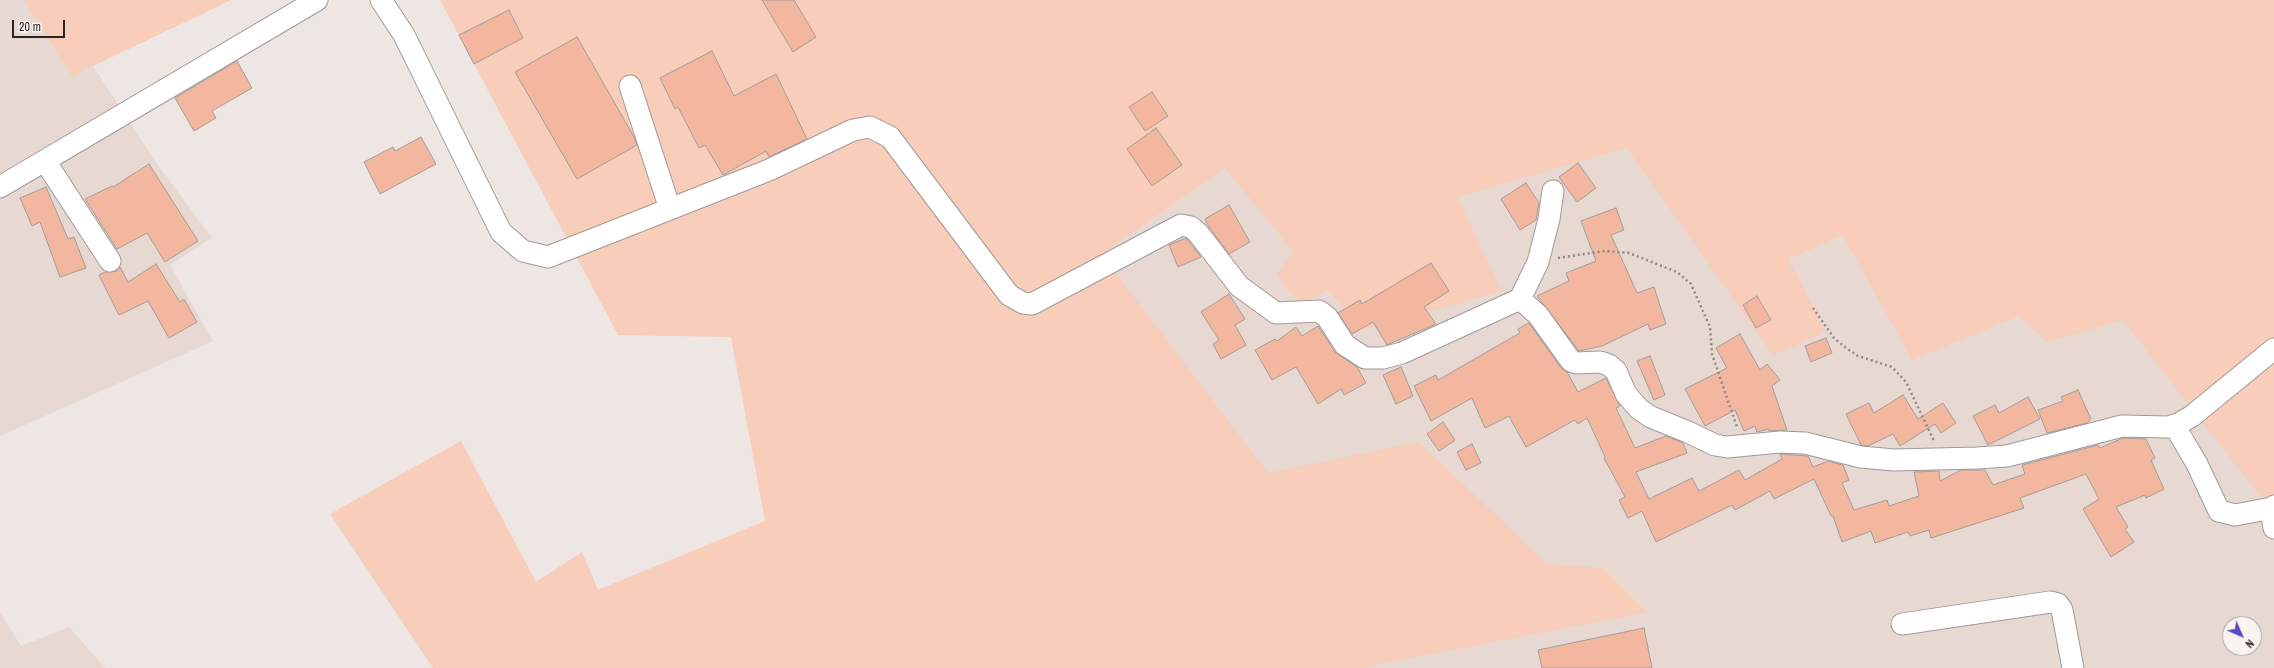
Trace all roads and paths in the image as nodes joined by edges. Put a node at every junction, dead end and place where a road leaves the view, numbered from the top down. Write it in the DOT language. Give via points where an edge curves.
graph roads {
  1 [pos="317,0"];
  2 [pos="382,0"];
  3 [pos="630,86"];
  4 [pos="45,161"];
  5 [pos="0,187"];
  6 [pos="1553,191"];
  7 [pos="670,209"];
  8 [pos="110,261"];
  9 [pos="1538,262"];
  10 [pos="1520,299"];
  11 [pos="1813,308"];
  12 [pos="2274,349"];
  13 [pos="2174,425"];
  14 [pos="1745,446"];
  15 [pos="1942,459"];
  16 [pos="2273,514"];
  17 [pos="1902,624"];
  18 [pos="2073,668"];
  1 -- 4 [label="street"];
  2 -- 7 [label="street" via="404,35 501,232 523,251 548,257"];
  3 -- 7 [label="street"];
  4 -- 5 [label="street"];
  4 -- 8 [label="street"];
  6 -- 9 [label="street"];
  7 -- 10 [label="street" via="769,170 853,130 870,127 890,137 1009,295 1022,303 1032,304 1181,226 1191,227 1198,233 1239,286 1276,312 1320,312 1345,345 1365,358 1383,358 1402,352"];
  9 -- 10 [label="street"];
  9 -- 14 [label="path" via="1605,251 1629,252 1677,272 1691,284 1710,327 1712,354"];
  10 -- 14 [label="street" via="1538,315 1571,361 1600,362 1609,365 1616,371 1626,394 1639,409 1651,417 1715,445"];
  11 -- 15 [label="path" via="1834,338 1846,348 1858,356 1892,367 1906,382"];
  12 -- 13 [label="street" via="2192,416"];
  13 -- 15 [label="street" via="2122,426 2007,456"];
  13 -- 16 [label="street" via="2197,464 2219,511 2234,515"];
  14 -- 15 [label="street" via="1780,442 1805,443 1881,459"];
  17 -- 18 [label="street" via="2050,602 2058,604 2062,610"];
}
